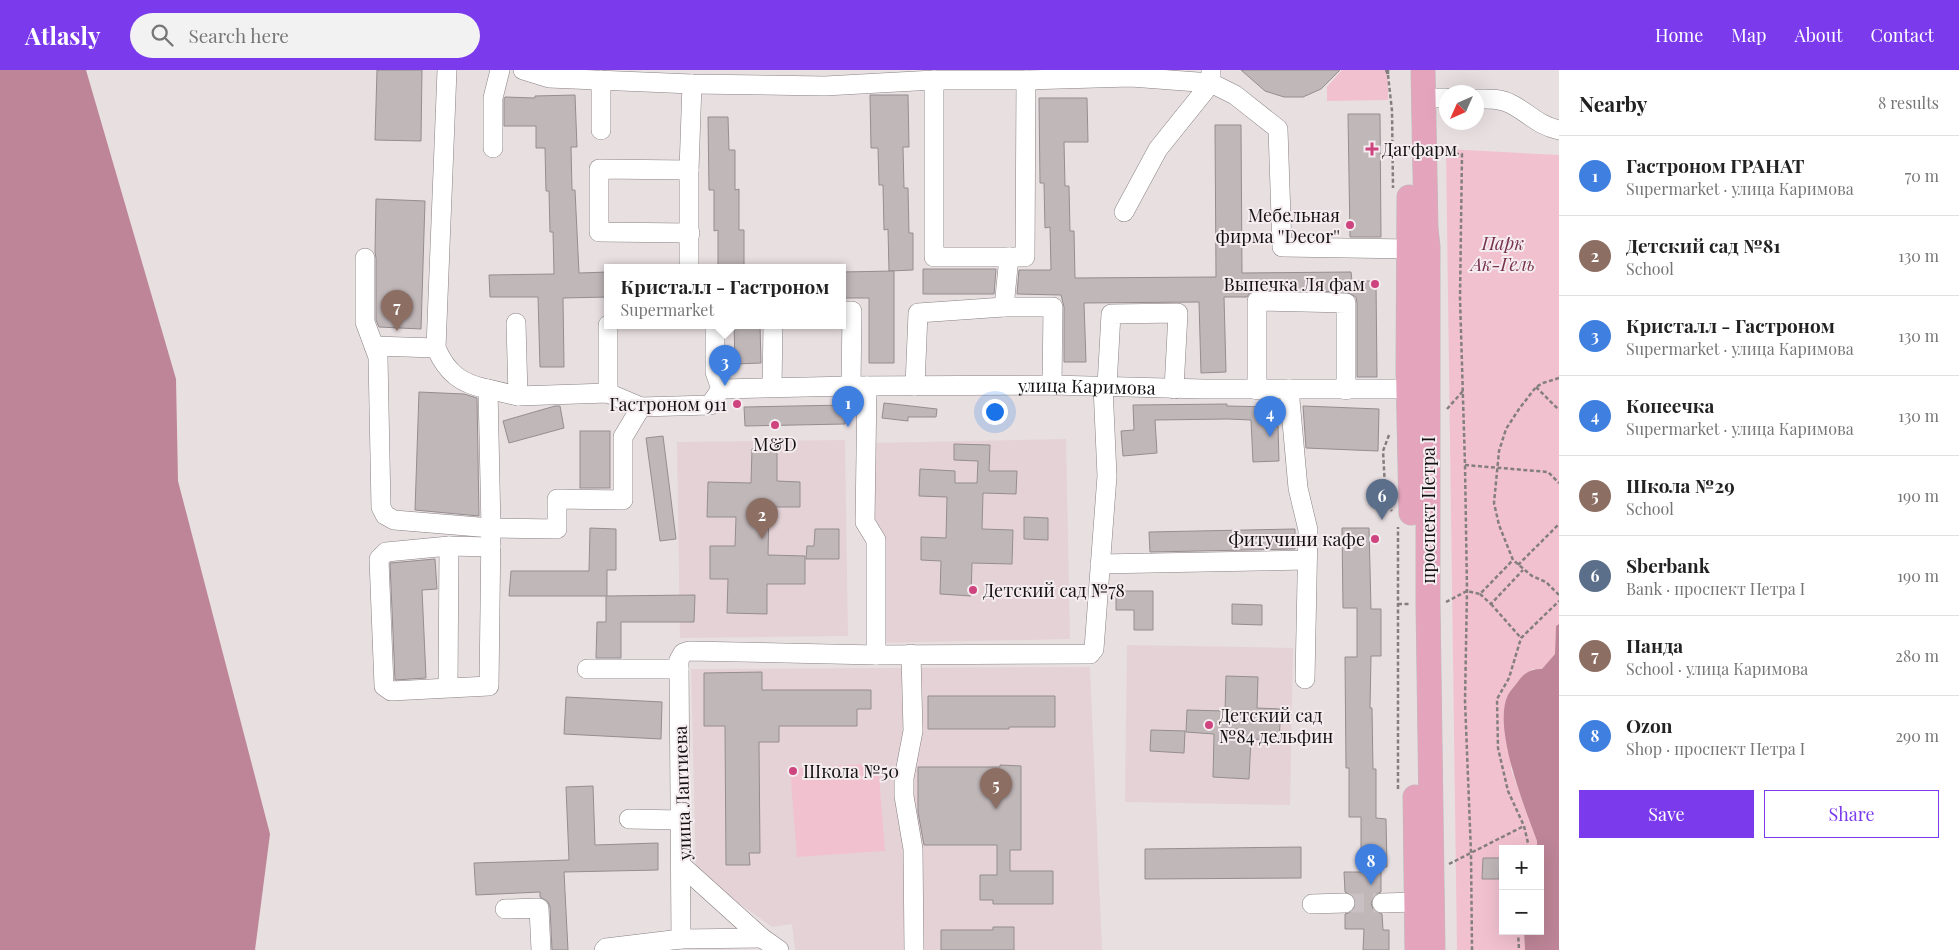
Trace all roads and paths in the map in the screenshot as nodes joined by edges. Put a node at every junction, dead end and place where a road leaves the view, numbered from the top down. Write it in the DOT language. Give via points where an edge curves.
graph roads {
  1 [pos="447,70"];
  2 [pos="500,70"];
  3 [pos="523,70"];
  4 [pos="1408,70"];
  5 [pos="1423,70"];
  6 [pos="1211,77"];
  7 [pos="601,80"];
  8 [pos="934,80"];
  9 [pos="1026,80"];
  10 [pos="692,84"];
  11 [pos="1435,98"];
  12 [pos="1484,98"];
  13 [pos="601,130"];
  14 [pos="1559,130"];
  15 [pos="493,148"];
  16 [pos="1437,154"];
  17 [pos="689,170"];
  18 [pos="1124,212"];
  19 [pos="690,233"];
  20 [pos="1410,249"];
  21 [pos="1009,256"];
  22 [pos="365,258"];
  23 [pos="689,264"];
  24 [pos="1004,307"];
  25 [pos="846,311"];
  26 [pos="516,323"];
  27 [pos="608,329"];
  28 [pos="715,329"];
  29 [pos="773,329"];
  30 [pos="374,346"];
  31 [pos="436,348"];
  32 [pos="1559,378"];
  33 [pos="1052,385"];
  34 [pos="772,386"];
  35 [pos="859,386"];
  36 [pos="915,386"];
  37 [pos="1105,386"];
  38 [pos="1536,388"];
  39 [pos="488,389"];
  40 [pos="721,389"];
  41 [pos="1174,389"];
  42 [pos="1289,389"];
  43 [pos="1418,389"];
  44 [pos="1257,390"];
  45 [pos="1346,390"];
  46 [pos="608,393"];
  47 [pos="518,396"];
  48 [pos="641,407"];
  49 [pos="1559,410"];
  50 [pos="1465,465"];
  51 [pos="1498,467"];
  52 [pos="1559,483"];
  53 [pos="1559,524"];
  54 [pos="491,528"];
  55 [pos="449,546"];
  56 [pos="491,547"];
  57 [pos="1307,560"];
  58 [pos="1513,560"];
  59 [pos="1100,564"];
  60 [pos="1518,566"];
  61 [pos="1523,570"];
  62 [pos="1467,591"];
  63 [pos="1480,594"];
  64 [pos="1559,595"];
  65 [pos="1559,600"];
  66 [pos="1413,603"];
  67 [pos="1491,604"];
  68 [pos="1521,638"];
  69 [pos="911,654"];
  70 [pos="876,655"];
  71 [pos="681,661"];
  72 [pos="587,669"];
  73 [pos="1305,679"];
  74 [pos="448,687"];
  75 [pos="629,819"];
  76 [pos="681,820"];
  77 [pos="1524,826"];
  78 [pos="1528,845"];
  79 [pos="1471,853"];
  80 [pos="681,865"];
  81 [pos="1449,873"];
  82 [pos="1382,902"];
  83 [pos="1416,902"];
  84 [pos="1345,903"];
  85 [pos="1312,904"];
  86 [pos="505,908"];
  87 [pos="1518,935"];
  88 [pos="762,938"];
  89 [pos="682,939"];
  90 [pos="541,950"];
  91 [pos="604,950"];
  92 [pos="779,950"];
  93 [pos="914,950"];
  94 [pos="1417,950"];
  95 [pos="1433,950"];
  96 [pos="1472,950"];
  97 [pos="1519,950"];
  1 -- 31 [label="street"];
  2 -- 15 [label="street" via="493,98"];
  3 -- 7 [label="street" via="549,78"];
  4 -- 20 [label="main road, проспект Петра I"];
  5 -- 11 [label="main road, проспект Петра I"];
  6 -- 9 [label="street"];
  6 -- 18 [label="street" via="1158,149"];
  6 -- 20 [label="street" via="1278,128 1282,247"];
  7 -- 10 [label="street"];
  7 -- 13 [label="street"];
  8 -- 9 [label="street"];
  8 -- 10 [label="street" via="825,86"];
  8 -- 21 [label="street" via="934,256"];
  9 -- 21 [label="street" via="1025,257"];
  10 -- 17 [label="street"];
  11 -- 43 [label="main road, проспект Петра I"];
  12 -- 14 [label="street" via="1511,104 1537,122"];
  16 -- 50 [label="path" via="1462,154 1460,298"];
  17 -- 19 [label="street"];
  17 -- 19 [label="street" via="599,169 599,232"];
  19 -- 23 [label="street"];
  20 -- 43 [label="main road, проспект Петра I"];
  21 -- 24 [label="street"];
  22 -- 30 [label="street" via="365,322"];
  24 -- 33 [label="street" via="1053,307"];
  24 -- 36 [label="street" via="918,313"];
  25 -- 35 [label="street" via="852,311"];
  26 -- 47 [label="street"];
  27 -- 46 [label="street"];
  28 -- 40 [label="street" via="715,372"];
  29 -- 34 [label="street"];
  30 -- 31 [label="street"];
  30 -- 54 [label="street" via="378,357 381,506 385,515 394,520"];
  31 -- 39 [label="street" via="456,377 472,386"];
  32 -- 38 [label="path"];
  33 -- 36 [label="street, улица Каримова"];
  33 -- 37 [label="street, улица Каримова"];
  34 -- 35 [label="street, улица Каримова"];
  34 -- 40 [label="street, улица Каримова"];
  35 -- 36 [label="street, улица Каримова"];
  35 -- 70 [label="street" via="865,522 876,540"];
  37 -- 41 [label="street, улица Каримова"];
  37 -- 41 [label="street" via="1111,314 1178,313"];
  37 -- 59 [label="street" via="1107,476"];
  38 -- 49 [label="path"];
  38 -- 51 [label="path" via="1506,429"];
  39 -- 47 [label="street"];
  39 -- 54 [label="street"];
  40 -- 48 [label="street" via="710,405"];
  41 -- 44 [label="street, улица Каримова"];
  42 -- 44 [label="street, улица Каримова"];
  42 -- 45 [label="street, улица Каримова"];
  42 -- 57 [label="street" via="1298,488 1308,530"];
  43 -- 45 [label="street, улица Каримова"];
  43 -- 66 [label="main road, проспект Петра I"];
  44 -- 45 [label="street" via="1257,301 1346,303"];
  46 -- 47 [label="street"];
  46 -- 48 [label="street"];
  48 -- 54 [label="street" via="624,437 623,500 557,499 557,529"];
  50 -- 51 [label="path"];
  50 -- 62 [label="path"];
  51 -- 52 [label="path" via="1548,472"];
  51 -- 58 [label="path" via="1494,503"];
  53 -- 60 [label="path"];
  54 -- 56 [label="street"];
  55 -- 56 [label="street"];
  55 -- 74 [label="street"];
  55 -- 74 [label="street" via="386,552 379,559 384,686 391,691"];
  56 -- 74 [label="street" via="489,686"];
  57 -- 59 [label="street"];
  57 -- 73 [label="street"];
  58 -- 60 [label="path"];
  58 -- 63 [label="path"];
  59 -- 69 [label="street" via="1094,649 1090,654"];
  60 -- 61 [label="path"];
  61 -- 64 [label="path" via="1546,582"];
  61 -- 67 [label="path"];
  62 -- 63 [label="path"];
  62 -- 66 [label="path" via="1442,604"];
  62 -- 79 [label="path" via="1465,701"];
  63 -- 67 [label="path"];
  65 -- 68 [label="path"];
  66 -- 83 [label="main road, проспект Петра I"];
  66 -- 95 [label="main road, проспект Петра I"];
  67 -- 68 [label="path"];
  68 -- 77 [label="path" via="1510,678 1497,699 1498,748 1508,791"];
  69 -- 70 [label="street"];
  69 -- 93 [label="street" via="914,731 904,778 904,796 913,849"];
  70 -- 71 [label="street" via="689,651"];
  71 -- 72 [label="street"];
  71 -- 76 [label="street, улица Лаптиева"];
  75 -- 76 [label="street"];
  76 -- 80 [label="street, улица Лаптиева"];
  77 -- 78 [label="path"];
  77 -- 79 [label="path"];
  79 -- 81 [label="path" via="1449,864"];
  79 -- 96 [label="path"];
  80 -- 88 [label="street, улица Лаптиева"];
  80 -- 89 [label="street"];
  82 -- 83 [label="street"];
  83 -- 94 [label="main road, проспект Петра I"];
  84 -- 85 [label="street"];
  86 -- 90 [label="street" via="539,908"];
  87 -- 97 [label="path"];
  88 -- 89 [label="street"];
  88 -- 92 [label="street, улица Лаптиева"];
  89 -- 91 [label="street"];
}
